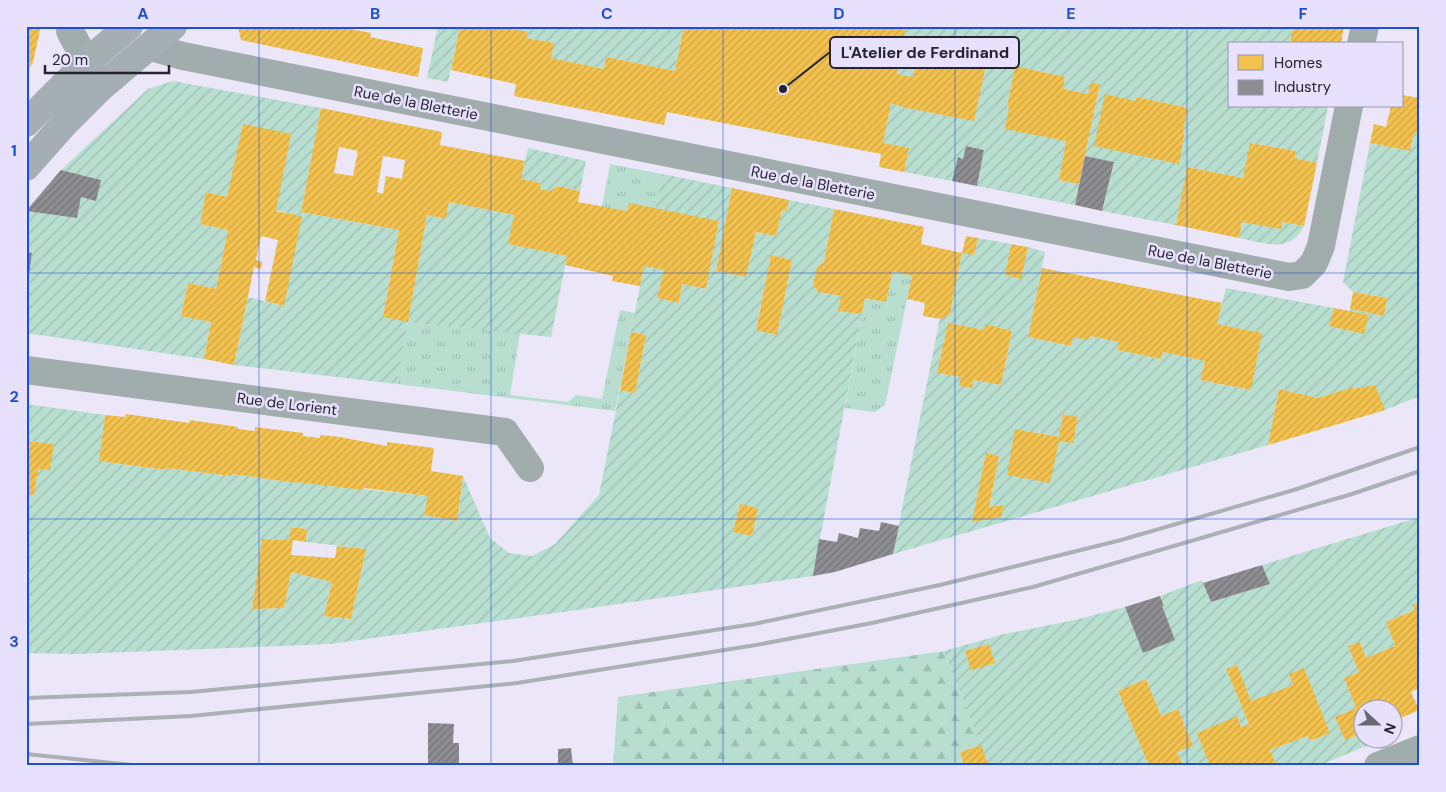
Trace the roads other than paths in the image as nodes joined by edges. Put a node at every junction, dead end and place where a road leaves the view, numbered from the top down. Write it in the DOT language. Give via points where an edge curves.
graph roads {
  1 [pos="71,26"];
  2 [pos="129,26"];
  3 [pos="173,26"];
  4 [pos="1365,26"];
  5 [pos="1361,42"];
  6 [pos="151,47"];
  7 [pos="87,62"];
  8 [pos="100,88"];
  9 [pos="1349,108"];
  10 [pos="26,123"];
  11 [pos="26,167"];
  12 [pos="26,370"];
  13 [pos="530,468"];
  14 [pos="1420,749"];
  15 [pos="1378,766"];
  1 -- 7 [label="street" via="70,30"];
  2 -- 7 [label="main road"];
  3 -- 6 [label="main road"];
  4 -- 5 [label="street"];
  6 -- 8 [label="main road"];
  6 -- 9 [label="street, Rue de la Bletterie" via="212,62 1290,277 1302,275 1314,262 1321,246"];
  7 -- 8 [label="street"];
  7 -- 10 [label="main road"];
  8 -- 11 [label="main road"];
  12 -- 13 [label="street, Rue de Lorient" via="505,432"];
  14 -- 15 [label="street"];
}
